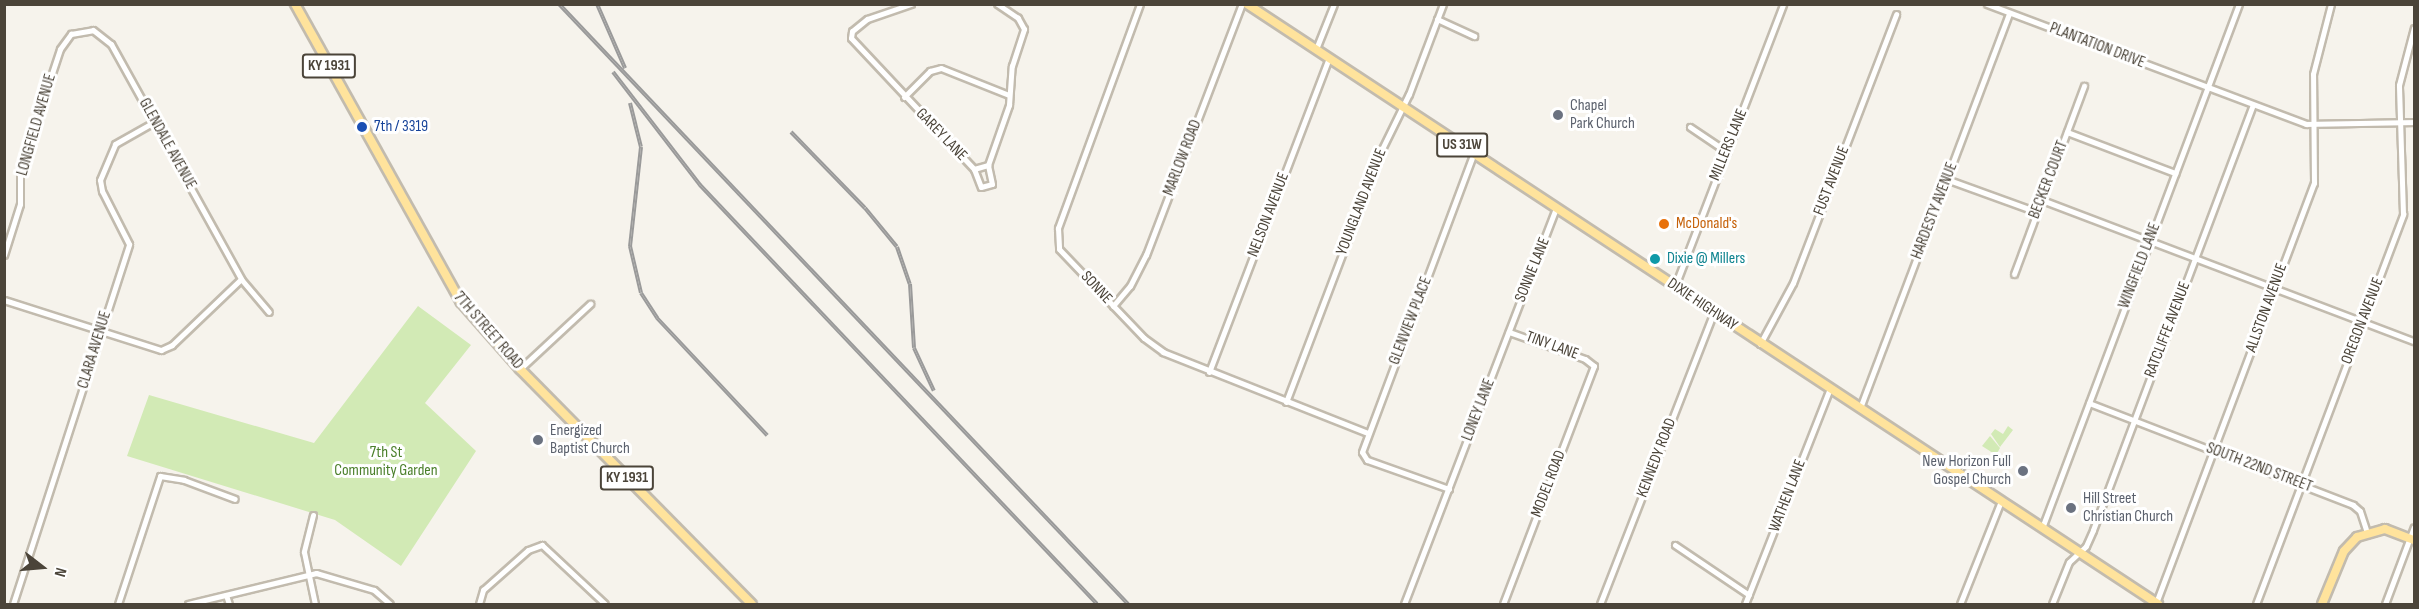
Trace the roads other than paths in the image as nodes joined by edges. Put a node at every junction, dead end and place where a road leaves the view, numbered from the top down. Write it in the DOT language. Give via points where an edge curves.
graph roads {
  1 [pos="295,4"];
  2 [pos="910,4"];
  3 [pos="997,4"];
  4 [pos="1140,4"];
  5 [pos="1242,4"];
  6 [pos="1247,4"];
  7 [pos="1334,4"];
  8 [pos="1443,4"];
  9 [pos="1783,4"];
  10 [pos="1987,4"];
  11 [pos="2239,4"];
  12 [pos="2331,4"];
  13 [pos="2009,13"];
  14 [pos="1896,14"];
  15 [pos="1437,19"];
  16 [pos="2415,28"];
  17 [pos="1474,36"];
  18 [pos="1316,49"];
  19 [pos="1329,58"];
  20 [pos="54,65"];
  21 [pos="2084,86"];
  22 [pos="2207,88"];
  23 [pos="1009,95"];
  24 [pos="904,97"];
  25 [pos="1402,104"];
  26 [pos="2253,105"];
  27 [pos="154,122"];
  28 [pos="2400,122"];
  29 [pos="2415,122"];
  30 [pos="2313,126"];
  31 [pos="1690,127"];
  32 [pos="2067,132"];
  33 [pos="1727,152"];
  34 [pos="1474,153"];
  35 [pos="988,165"];
  36 [pos="974,169"];
  37 [pos="2175,172"];
  38 [pos="1946,179"];
  39 [pos="2042,200"];
  40 [pos="1556,209"];
  41 [pos="2037,212"];
  42 [pos="2150,241"];
  43 [pos="4,255"];
  44 [pos="2195,259"];
  45 [pos="2014,274"];
  46 [pos="241,279"];
  47 [pos="1675,286"];
  48 [pos="2274,289"];
  49 [pos="4,300"];
  50 [pos="590,304"];
  51 [pos="1113,306"];
  52 [pos="269,312"];
  53 [pos="1714,312"];
  54 [pos="2363,323"];
  55 [pos="1509,332"];
  56 [pos="100,333"];
  57 [pos="2415,341"];
  58 [pos="1760,344"];
  59 [pos="1593,363"];
  60 [pos="520,369"];
  61 [pos="1209,372"];
  62 [pos="1830,388"];
  63 [pos="1286,402"];
  64 [pos="2089,403"];
  65 [pos="1860,408"];
  66 [pos="2134,420"];
  67 [pos="1368,433"];
  68 [pos="2214,451"];
  69 [pos="2302,484"];
  70 [pos="1449,489"];
  71 [pos="235,500"];
  72 [pos="2001,501"];
  73 [pos="313,515"];
  74 [pos="2415,527"];
  75 [pos="2042,528"];
  76 [pos="2367,532"];
  77 [pos="2413,539"];
  78 [pos="1675,545"];
  79 [pos="2079,552"];
  80 [pos="307,574"];
  81 [pos="226,595"];
  82 [pos="1749,595"];
  83 [pos="4,602"];
  84 [pos="13,604"];
  85 [pos="118,604"];
  86 [pos="188,604"];
  87 [pos="229,604"];
  88 [pos="315,604"];
  89 [pos="390,604"];
  90 [pos="479,604"];
  91 [pos="605,604"];
  92 [pos="752,604"];
  93 [pos="1404,604"];
  94 [pos="1503,604"];
  95 [pos="1600,604"];
  96 [pos="1745,604"];
  97 [pos="1960,604"];
  98 [pos="2052,604"];
  99 [pos="2157,604"];
  100 [pos="2256,604"];
  101 [pos="2322,604"];
  102 [pos="2385,604"];
  1 -- 60 [label="main road, 7TH STREET ROAD / KY 1931" via="442,273 461,302"];
  2 -- 24 [label="street, GAREY LANE" via="867,19 851,33 855,44"];
  3 -- 23 [label="street, GAREY LANE" via="1018,18 1024,29 1012,66"];
  4 -- 51 [label="street, SONNE" via="1056,238 1062,251"];
  5 -- 51 [label="street, MARLOW ROAD" via="1146,255 1130,286"];
  6 -- 18 [label="main road, DIXIE HIGHWAY / US 31W"];
  7 -- 18 [label="street"];
  8 -- 15 [label="street, YOUNGLAND AVENUE"];
  9 -- 33 [label="street, MILLERS LANE"];
  10 -- 13 [label="street, PLANTATION DRIVE"];
  11 -- 22 [label="street, WINGFIELD LANE"];
  12 -- 30 [label="street, ALLSTON AVENUE" via="2314,62"];
  13 -- 22 [label="street, PLANTATION DRIVE"];
  13 -- 38 [label="street, HARDESTY AVENUE"];
  14 -- 58 [label="street, FUST AVENUE" via="1793,283"];
  15 -- 17 [label="street"];
  15 -- 25 [label="street, YOUNGLAND AVENUE"];
  16 -- 28 [label="street, OREGON AVENUE" via="2400,73"];
  18 -- 19 [label="main road, DIXIE HIGHWAY / US 31W"];
  19 -- 25 [label="main road, DIXIE HIGHWAY / US 31W"];
  19 -- 61 [label="street, NELSON AVENUE"];
  20 -- 27 [label="street, GLENDALE AVENUE" via="62,44 71,34 88,30 103,34"];
  20 -- 43 [label="street, LONGFIELD AVENUE" via="20,170 20,204"];
  21 -- 32 [label="street, BECKER COURT"];
  22 -- 26 [label="street, PLANTATION DRIVE"];
  22 -- 37 [label="street, WINGFIELD LANE"];
  23 -- 24 [label="street" via="941,68 930,71"];
  23 -- 35 [label="street, GAREY LANE"];
  24 -- 36 [label="street, GAREY LANE"];
  25 -- 34 [label="main road, DIXIE HIGHWAY / US 31W"];
  25 -- 63 [label="street, YOUNGLAND AVENUE"];
  26 -- 30 [label="street, PLANTATION DRIVE"];
  26 -- 44 [label="street, RATCLIFFE AVENUE"];
  27 -- 46 [label="street, GLENDALE AVENUE"];
  27 -- 56 [label="street, CLARA AVENUE" via="112,148 100,180 129,244"];
  28 -- 29 [label="street"];
  28 -- 30 [label="street"];
  28 -- 54 [label="street, OREGON AVENUE" via="2403,214"];
  30 -- 48 [label="street, ALLSTON AVENUE" via="2314,183"];
  31 -- 33 [label="street"];
  32 -- 37 [label="street"];
  32 -- 39 [label="street, BECKER COURT"];
  33 -- 47 [label="street, MILLERS LANE"];
  34 -- 40 [label="main road, DIXIE HIGHWAY / US 31W"];
  34 -- 67 [label="street, GLENVIEW PLACE"];
  35 -- 36 [label="street, GAREY LANE"];
  35 -- 36 [label="street" via="992,184 981,187"];
  37 -- 42 [label="street, WINGFIELD LANE"];
  38 -- 41 [label="street"];
  38 -- 65 [label="street, HARDESTY AVENUE"];
  39 -- 41 [label="street, BECKER COURT"];
  39 -- 42 [label="street"];
  40 -- 47 [label="main road, DIXIE HIGHWAY / US 31W"];
  40 -- 55 [label="street, SONNE LANE"];
  41 -- 45 [label="street, BECKER COURT"];
  42 -- 44 [label="street"];
  42 -- 64 [label="street, WINGFIELD LANE"];
  44 -- 48 [label="street"];
  44 -- 66 [label="street, RATCLIFFE AVENUE"];
  46 -- 52 [label="street, GLENDALE AVENUE"];
  46 -- 56 [label="street" via="165,349 151,349"];
  47 -- 53 [label="main road, DIXIE HIGHWAY / US 31W"];
  48 -- 54 [label="street"];
  48 -- 68 [label="street, ALLSTON AVENUE"];
  49 -- 56 [label="street"];
  50 -- 60 [label="street"];
  51 -- 61 [label="street, SONNE" via="1154,346"];
  53 -- 58 [label="main road, DIXIE HIGHWAY / US 31W"];
  53 -- 95 [label="street, KENNEDY ROAD"];
  54 -- 57 [label="street"];
  54 -- 69 [label="street, OREGON AVENUE"];
  55 -- 59 [label="street, TINY LANE"];
  55 -- 70 [label="street, LONEY LANE"];
  56 -- 84 [label="street, CLARA AVENUE"];
  58 -- 62 [label="main road, DIXIE HIGHWAY / US 31W"];
  59 -- 94 [label="street, MODEL ROAD"];
  60 -- 92 [label="main road, 7TH STREET ROAD / KY 1931"];
  61 -- 63 [label="street, SONNE"];
  62 -- 65 [label="main road, DIXIE HIGHWAY / US 31W"];
  62 -- 82 [label="street, WATHEN LANE"];
  63 -- 67 [label="street, SONNE"];
  64 -- 66 [label="street, SOUTH 22ND STREET"];
  64 -- 75 [label="street, WINGFIELD LANE"];
  65 -- 72 [label="main road, DIXIE HIGHWAY / US 31W"];
  66 -- 68 [label="street, SOUTH 22ND STREET"];
  66 -- 79 [label="street, RATCLIFFE AVENUE" via="2090,538"];
  67 -- 70 [label="street, GLENVIEW PLACE" via="1363,455"];
  68 -- 69 [label="street, SOUTH 22ND STREET"];
  68 -- 99 [label="street, ALLSTON AVENUE"];
  69 -- 76 [label="street, SOUTH 22ND STREET" via="2353,505 2360,511"];
  69 -- 100 [label="street, OREGON AVENUE"];
  70 -- 93 [label="street, LONEY LANE"];
  71 -- 85 [label="street" via="184,480 160,476"];
  72 -- 75 [label="main road, DIXIE HIGHWAY / US 31W"];
  72 -- 97 [label="street"];
  73 -- 80 [label="street" via="304,545"];
  74 -- 77 [label="street"];
  75 -- 79 [label="main road, DIXIE HIGHWAY / US 31W"];
  76 -- 77 [label="main road" via="2395,530"];
  76 -- 101 [label="main road" via="2344,551"];
  77 -- 102 [label="street"];
  78 -- 82 [label="street"];
  79 -- 98 [label="street, RATCLIFFE AVENUE" via="2069,562"];
  79 -- 99 [label="main road, DIXIE HIGHWAY / US 31W"];
  80 -- 81 [label="street"];
  80 -- 88 [label="street"];
  80 -- 89 [label="street" via="320,573 370,588"];
  81 -- 86 [label="street"];
  81 -- 87 [label="street"];
  82 -- 96 [label="street, WATHEN LANE"];
  83 -- 84 [label="street"];
  90 -- 91 [label="street" via="483,590 528,550 542,546"];
}
